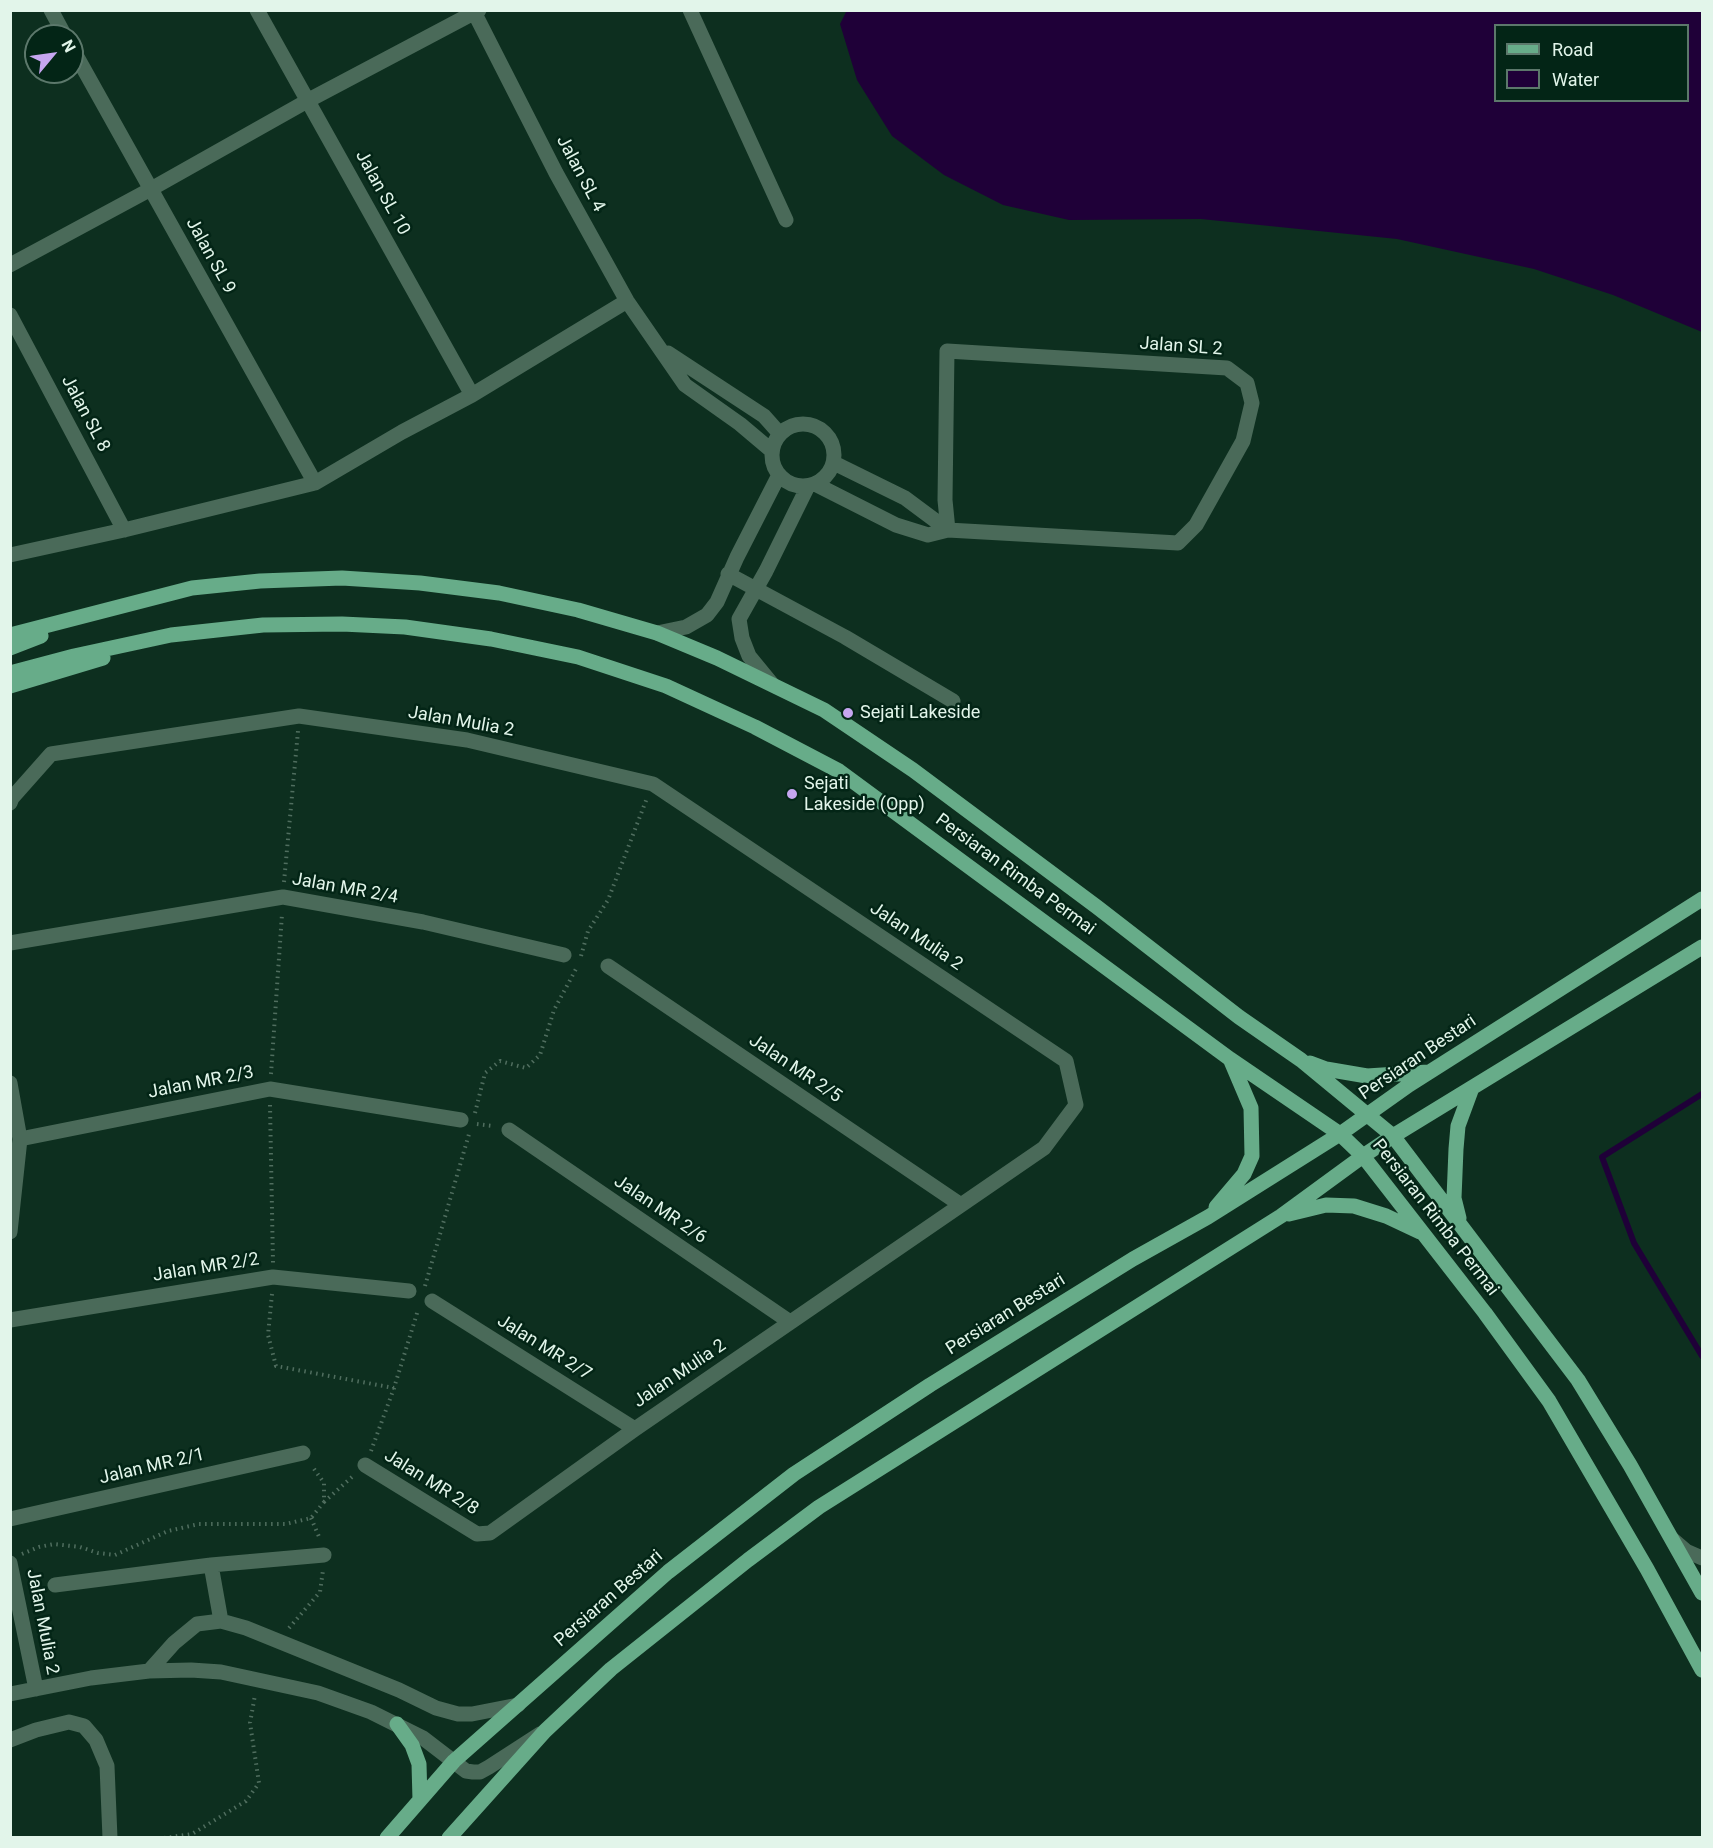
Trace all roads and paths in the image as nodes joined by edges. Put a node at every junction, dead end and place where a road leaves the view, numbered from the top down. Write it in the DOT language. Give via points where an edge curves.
graph roads {
  1 [pos="51,10"];
  2 [pos="257,10"];
  3 [pos="690,10"];
  4 [pos="476,11"];
  5 [pos="59,24"];
  6 [pos="84,69"];
  7 [pos="309,100"];
  8 [pos="151,189"];
  9 [pos="786,220"];
  10 [pos="10,265"];
  11 [pos="627,302"];
  12 [pos="10,315"];
  13 [pos="662,350"];
  14 [pos="472,395"];
  15 [pos="780,434"];
  16 [pos="772,451"];
  17 [pos="834,462"];
  18 [pos="779,475"];
  19 [pos="315,483"];
  20 [pos="812,485"];
  21 [pos="948,530"];
  22 [pos="124,531"];
  23 [pos="10,555"];
  24 [pos="728,574"];
  25 [pos="756,589"];
  26 [pos="111,609"];
  27 [pos="657,633"];
  28 [pos="10,635"];
  29 [pos="171,635"];
  30 [pos="10,648"];
  31 [pos="10,673"];
  32 [pos="772,684"];
  33 [pos="10,687"];
  34 [pos="953,701"];
  35 [pos="10,803"];
  36 [pos="1702,898"];
  37 [pos="10,943"];
  38 [pos="1702,947"];
  39 [pos="564,956"];
  40 [pos="580,959"];
  41 [pos="608,966"];
  42 [pos="1230,1059"];
  43 [pos="1301,1060"];
  44 [pos="1430,1072"];
  45 [pos="10,1083"];
  46 [pos="1472,1088"];
  47 [pos="1368,1114"];
  48 [pos="461,1120"];
  49 [pos="508,1130"];
  50 [pos="1340,1134"];
  51 [pos="1393,1136"];
  52 [pos="20,1139"];
  53 [pos="1363,1156"];
  54 [pos="961,1205"];
  55 [pos="1281,1216"];
  56 [pos="1208,1217"];
  57 [pos="1460,1224"];
  58 [pos="10,1232"];
  59 [pos="1423,1234"];
  60 [pos="421,1298"];
  61 [pos="10,1320"];
  62 [pos="790,1322"];
  63 [pos="634,1429"];
  64 [pos="303,1453"];
  65 [pos="365,1465"];
  66 [pos="324,1502"];
  67 [pos="311,1518"];
  68 [pos="10,1519"];
  69 [pos="477,1534"];
  70 [pos="1672,1539"];
  71 [pos="324,1555"];
  72 [pos="1702,1558"];
  73 [pos="15,1559"];
  74 [pos="212,1565"];
  75 [pos="55,1585"];
  76 [pos="1702,1593"];
  77 [pos="221,1621"];
  78 [pos="279,1642"];
  79 [pos="1702,1670"];
  80 [pos="149,1671"];
  81 [pos="260,1680"];
  82 [pos="36,1689"];
  83 [pos="10,1694"];
  84 [pos="518,1706"];
  85 [pos="397,1724"];
  86 [pos="545,1731"];
  87 [pos="10,1740"];
  88 [pos="454,1761"];
  89 [pos="420,1800"];
  90 [pos="191,1836"];
  91 [pos="110,1838"];
  92 [pos="164,1838"];
  93 [pos="387,1838"];
  94 [pos="448,1838"];
  1 -- 5 [label="street"];
  2 -- 7 [label="street, Jalan SL 10"];
  3 -- 9 [label="street"];
  4 -- 7 [label="street"];
  4 -- 11 [label="street, Jalan SL 4" via="556,173"];
  6 -- 8 [label="street, Jalan SL 9"];
  7 -- 8 [label="street"];
  7 -- 14 [label="street, Jalan SL 10"];
  8 -- 10 [label="street"];
  8 -- 19 [label="street, Jalan SL 9"];
  11 -- 13 [label="street, Jalan SL 4"];
  11 -- 14 [label="street"];
  12 -- 22 [label="street, Jalan SL 8"];
  13 -- 15 [label="street, Jalan SL 4" via="764,416"];
  13 -- 16 [label="street, Jalan SL 4" via="686,385"];
  14 -- 19 [label="street"];
  15 -- 16 [label="street"];
  15 -- 17 [label="street" via="801,423 818,427 834,446"];
  16 -- 18 [label="street"];
  17 -- 20 [label="street" via="827,476"];
  17 -- 21 [label="street" via="904,498"];
  18 -- 20 [label="street" via="792,484"];
  18 -- 24 [label="street"];
  19 -- 22 [label="street"];
  20 -- 21 [label="street, Jalan SL 2" via="896,525 928,535"];
  20 -- 25 [label="street"];
  21 -- 21 [label="street, Jalan SL 2" via="947,351 1227,368 1247,383 1252,403 1243,441 1196,525 1178,543"];
  22 -- 23 [label="street"];
  24 -- 25 [label="street"];
  24 -- 27 [label="street" via="717,602 706,615 686,627"];
  25 -- 32 [label="street" via="739,619 742,638 749,656"];
  25 -- 34 [label="street"];
  26 -- 27 [label="main road, Persiaran Rimba Permai" via="192,588 260,580 342,578 499,593"];
  26 -- 28 [label="main road, Persiaran Rimba Permai"];
  26 -- 30 [label="main road"];
  27 -- 32 [label="main road, Persiaran Rimba Permai"];
  29 -- 31 [label="main road, Persiaran Rimba Permai"];
  29 -- 33 [label="main road"];
  29 -- 42 [label="main road, Persiaran Rimba Permai" via="263,625 405,627 578,657 666,686 839,771"];
  32 -- 43 [label="main road, Persiaran Rimba Permai" via="824,710 913,770"];
  35 -- 54 [label="street, Jalan Mulia 2" via="51,754 299,716 467,740 653,783 1066,1062 1076,1105 1044,1148"];
  36 -- 44 [label="main road, Persiaran Bestari"];
  37 -- 39 [label="street, Jalan MR 2/4" via="283,897 423,922"];
  38 -- 46 [label="main road"];
  39 -- 40 [label="path"];
  41 -- 54 [label="street, Jalan MR 2/5"];
  42 -- 50 [label="main road, Persiaran Rimba Permai"];
  42 -- 56 [label="main road" via="1251,1108 1252,1156 1244,1174"];
  43 -- 44 [label="main road" via="1367,1076"];
  43 -- 47 [label="main road, Persiaran Rimba Permai"];
  44 -- 47 [label="main road, Persiaran Bestari"];
  45 -- 52 [label="street"];
  46 -- 51 [label="main road"];
  46 -- 57 [label="main road" via="1458,1126 1454,1198"];
  47 -- 50 [label="main road, Persiaran Bestari"];
  47 -- 51 [label="main road, Persiaran Rimba Permai"];
  48 -- 52 [label="street, Jalan MR 2/3" via="270,1089"];
  49 -- 60 [label="path" via="472,1123"];
  49 -- 62 [label="street, Jalan MR 2/6"];
  50 -- 53 [label="main road, Persiaran Rimba Permai"];
  50 -- 56 [label="main road, Persiaran Bestari"];
  51 -- 53 [label="main road"];
  51 -- 57 [label="main road, Persiaran Rimba Permai"];
  52 -- 58 [label="street"];
  53 -- 55 [label="main road"];
  53 -- 59 [label="main road, Persiaran Rimba Permai"];
  54 -- 62 [label="street, Jalan Mulia 2"];
  55 -- 59 [label="main road" via="1326,1205 1354,1206"];
  55 -- 86 [label="main road" via="819,1507 611,1669"];
  56 -- 84 [label="main road, Persiaran Bestari" via="1102,1278 794,1474 668,1572"];
  57 -- 70 [label="main road, Persiaran Rimba Permai" via="1578,1380"];
  59 -- 79 [label="main road, Persiaran Rimba Permai" via="1549,1401"];
  60 -- 61 [label="street, Jalan MR 2/2" via="273,1277"];
  60 -- 63 [label="street, Jalan MR 2/7"];
  60 -- 65 [label="path" via="394,1388"];
  62 -- 63 [label="street, Jalan Mulia 2"];
  63 -- 69 [label="street, Jalan Mulia 2" via="490,1533"];
  64 -- 66 [label="path" via="324,1483"];
  64 -- 68 [label="street, Jalan MR 2/1"];
  65 -- 66 [label="path"];
  65 -- 69 [label="street, Jalan MR 2/8"];
  66 -- 67 [label="path"];
  67 -- 71 [label="path"];
  67 -- 73 [label="path" via="256,1526 199,1524 168,1531 115,1555 54,1544"];
  70 -- 72 [label="street"];
  70 -- 76 [label="main road, Persiaran Rimba Permai"];
  71 -- 74 [label="street"];
  71 -- 78 [label="path" via="320,1592"];
  73 -- 82 [label="street, Jalan Mulia 2"];
  74 -- 75 [label="street"];
  74 -- 77 [label="street"];
  77 -- 78 [label="street"];
  77 -- 80 [label="street" via="197,1624"];
  78 -- 84 [label="street" via="458,1714"];
  80 -- 81 [label="street, Jalan Mulia 2" via="222,1672"];
  80 -- 82 [label="street, Jalan Mulia 2"];
  81 -- 85 [label="street, Jalan Mulia 2" via="318,1693"];
  81 -- 90 [label="path" via="250,1723 259,1783 246,1801"];
  82 -- 83 [label="street, Jalan Mulia 2"];
  84 -- 88 [label="main road, Persiaran Bestari"];
  85 -- 88 [label="street, Jalan Mulia 2"];
  85 -- 89 [label="main road" via="412,1744 419,1764"];
  86 -- 88 [label="street, Jalan Mulia 2" via="480,1772 466,1771"];
  86 -- 94 [label="main road"];
  87 -- 91 [label="street" via="69,1722 84,1726 96,1740 107,1766"];
  88 -- 89 [label="main road, Persiaran Bestari"];
  89 -- 93 [label="main road, Persiaran Bestari"];
  90 -- 92 [label="path"];
}
